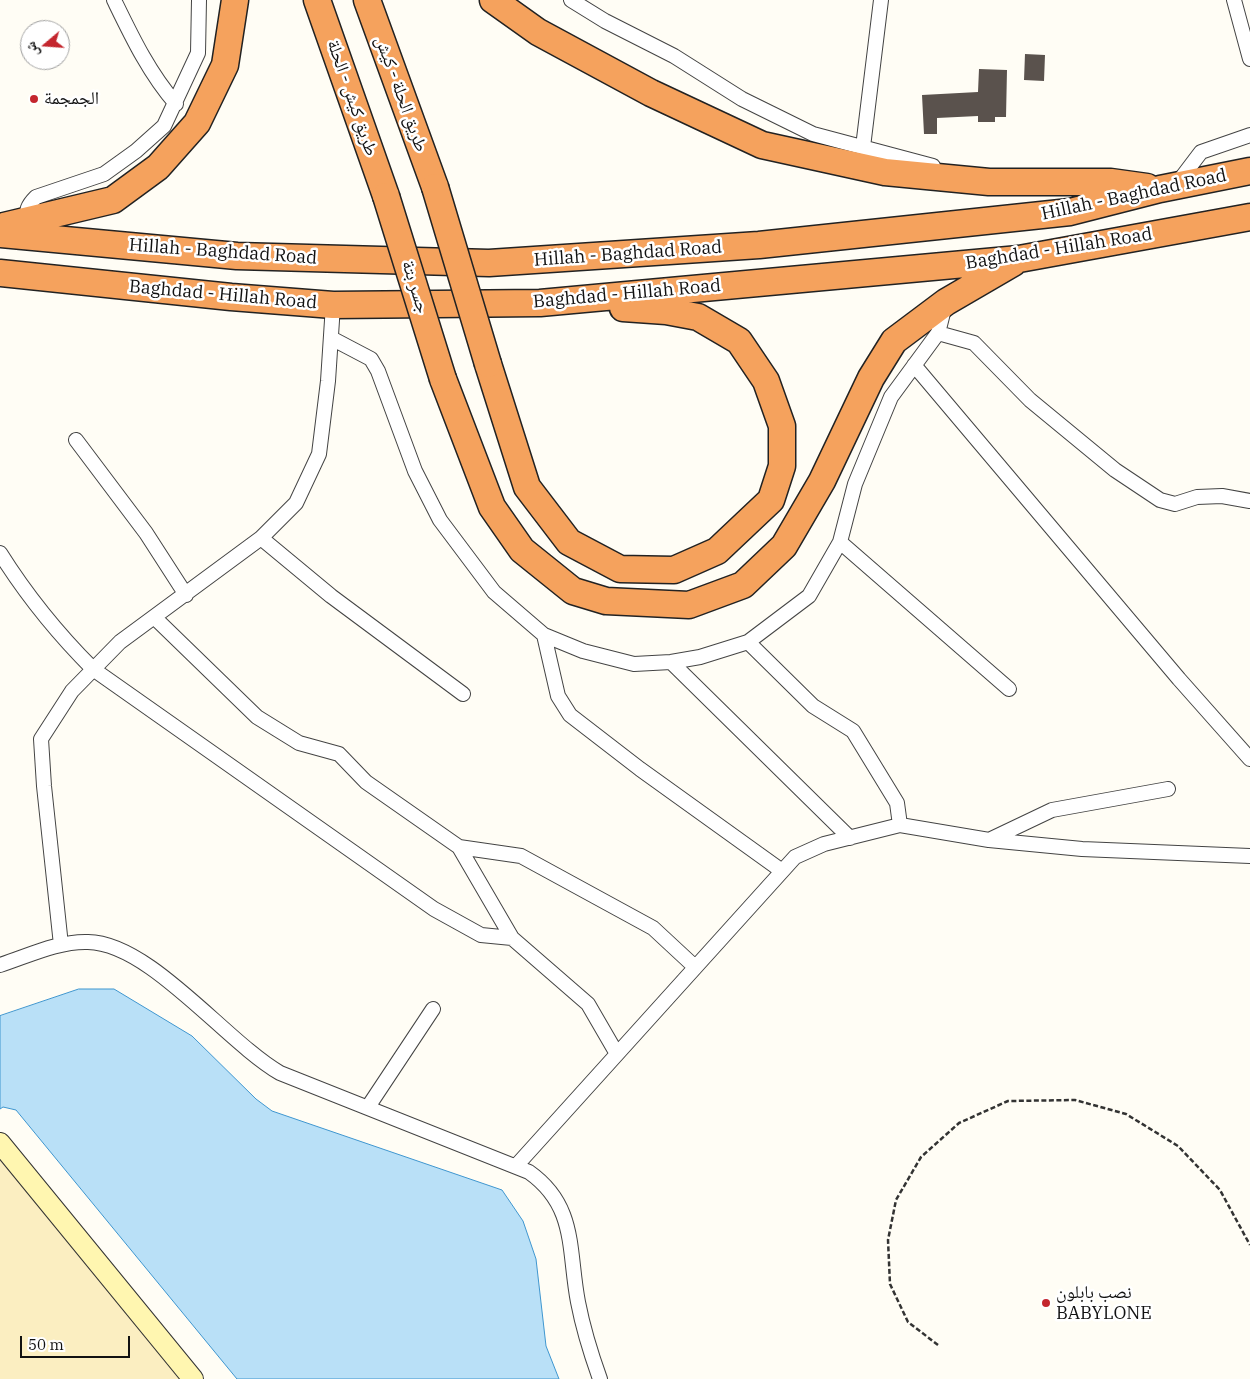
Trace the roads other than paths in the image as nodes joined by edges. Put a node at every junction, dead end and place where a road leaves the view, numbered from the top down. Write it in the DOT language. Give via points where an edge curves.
graph roads {
  1 [pos="114,0"];
  2 [pos="200,0"];
  3 [pos="235,0"];
  4 [pos="317,0"];
  5 [pos="368,0"];
  6 [pos="493,0"];
  7 [pos="571,0"];
  8 [pos="881,0"];
  9 [pos="1234,0"];
  10 [pos="1250,59"];
  11 [pos="176,104"];
  12 [pos="1250,135"];
  13 [pos="863,148"];
  14 [pos="1250,171"];
  15 [pos="989,182"];
  16 [pos="1167,188"];
  17 [pos="386,196"];
  18 [pos="1250,217"];
  19 [pos="28,221"];
  20 [pos="0,227"];
  21 [pos="0,234"];
  22 [pos="1019,260"];
  23 [pos="0,273"];
  24 [pos="946,302"];
  25 [pos="540,303"];
  26 [pos="333,305"];
  27 [pos="938,333"];
  28 [pos="331,338"];
  29 [pos="914,365"];
  30 [pos="76,440"];
  31 [pos="1250,501"];
  32 [pos="261,538"];
  33 [pos="840,542"];
  34 [pos="0,553"];
  35 [pos="186,595"];
  36 [pos="154,618"];
  37 [pos="544,636"];
  38 [pos="748,642"];
  39 [pos="671,662"];
  40 [pos="93,669"];
  41 [pos="1008,689"];
  42 [pos="463,694"];
  43 [pos="1250,759"];
  44 [pos="1168,790"];
  45 [pos="900,825"];
  46 [pos="850,838"];
  47 [pos="989,840"];
  48 [pos="458,847"];
  49 [pos="1250,856"];
  50 [pos="782,871"];
  51 [pos="512,938"];
  52 [pos="61,945"];
  53 [pos="0,966"];
  54 [pos="695,967"];
  55 [pos="433,1009"];
  56 [pos="617,1054"];
  57 [pos="368,1107"];
  58 [pos="0,1143"];
  59 [pos="516,1166"];
  60 [pos="193,1379"];
  61 [pos="600,1379"];
  1 -- 11 [label="street" via="137,49 158,83"];
  2 -- 11 [label="street" via="198,53"];
  3 -- 19 [label="highway" via="225,65 197,123 158,167 113,200"];
  4 -- 17 [label="highway, طريق كيش - الحلة"];
  5 -- 25 [label="highway, طريق الحلة - كيش, bridge" via="435,188 528,487 569,542 620,569 674,570 717,551 771,500 782,466 782,426 766,382 738,341 698,317 666,311"];
  6 -- 15 [label="highway" via="538,32 651,93 762,145 886,172"];
  7 -- 13 [label="street" via="674,56 742,99 813,134"];
  8 -- 13 [label="street"];
  9 -- 10 [label="street"];
  11 -- 19 [label="street" via="164,126 104,174 36,197 26,214"];
  12 -- 16 [label="street" via="1201,152"];
  13 -- 15 [label="street"];
  14 -- 16 [label="highway, Hillah - Baghdad Road"];
  15 -- 16 [label="highway" via="1111,182"];
  16 -- 21 [label="highway, Hillah - Baghdad Road" via="1070,212 759,245 490,263 237,256"];
  17 -- 24 [label="highway, جسر بتة, bridge" via="444,379 492,507 522,550 574,590 606,601 689,605 743,585 784,546 822,481 871,378 894,341"];
  18 -- 22 [label="highway, Baghdad - Hillah Road"];
  19 -- 20 [label="highway"];
  22 -- 24 [label="highway, جسر بتة"];
  22 -- 25 [label="highway, Baghdad - Hillah Road"];
  23 -- 26 [label="highway, Baghdad - Hillah Road"];
  24 -- 27 [label="street"];
  25 -- 26 [label="highway, Baghdad - Hillah Road"];
  26 -- 28 [label="street"];
  27 -- 29 [label="street"];
  27 -- 31 [label="street" via="974,343 1030,400 1115,470 1160,500 1175,504 1197,497 1222,496"];
  28 -- 32 [label="street" via="319,454 296,503"];
  28 -- 37 [label="street" via="371,359 415,470 440,520 494,592"];
  29 -- 33 [label="street" via="890,397 855,484"];
  29 -- 43 [label="street"];
  30 -- 35 [label="street" via="146,533"];
  32 -- 35 [label="street"];
  32 -- 42 [label="street" via="331,596"];
  33 -- 38 [label="street" via="809,596"];
  33 -- 41 [label="street"];
  34 -- 40 [label="street" via="57,633"];
  35 -- 36 [label="street"];
  36 -- 40 [label="street" via="120,642"];
  36 -- 48 [label="street" via="257,717 299,743 339,754 366,782"];
  37 -- 39 [label="street" via="583,651 634,664"];
  37 -- 50 [label="street" via="558,696 570,716"];
  38 -- 39 [label="street"];
  38 -- 45 [label="street" via="813,706 854,731 897,803"];
  39 -- 46 [label="street"];
  40 -- 51 [label="street" via="434,909 481,935"];
  40 -- 52 [label="street" via="72,691 41,739"];
  44 -- 47 [label="street" via="1052,810"];
  45 -- 46 [label="street"];
  45 -- 47 [label="street"];
  46 -- 50 [label="street" via="824,844 795,857"];
  47 -- 49 [label="street" via="1082,849"];
  48 -- 51 [label="street"];
  48 -- 54 [label="street" via="521,856 653,928"];
  50 -- 54 [label="street"];
  51 -- 56 [label="street" via="588,1004"];
  52 -- 53 [label="street"];
  52 -- 57 [label="street" via="89,942 128,952 268,1066"];
  54 -- 56 [label="street"];
  55 -- 57 [label="street"];
  56 -- 59 [label="street"];
  57 -- 59 [label="street"];
  58 -- 60 [label="street"];
  59 -- 61 [label="street" via="540,1180 564,1213 578,1304"];
}
